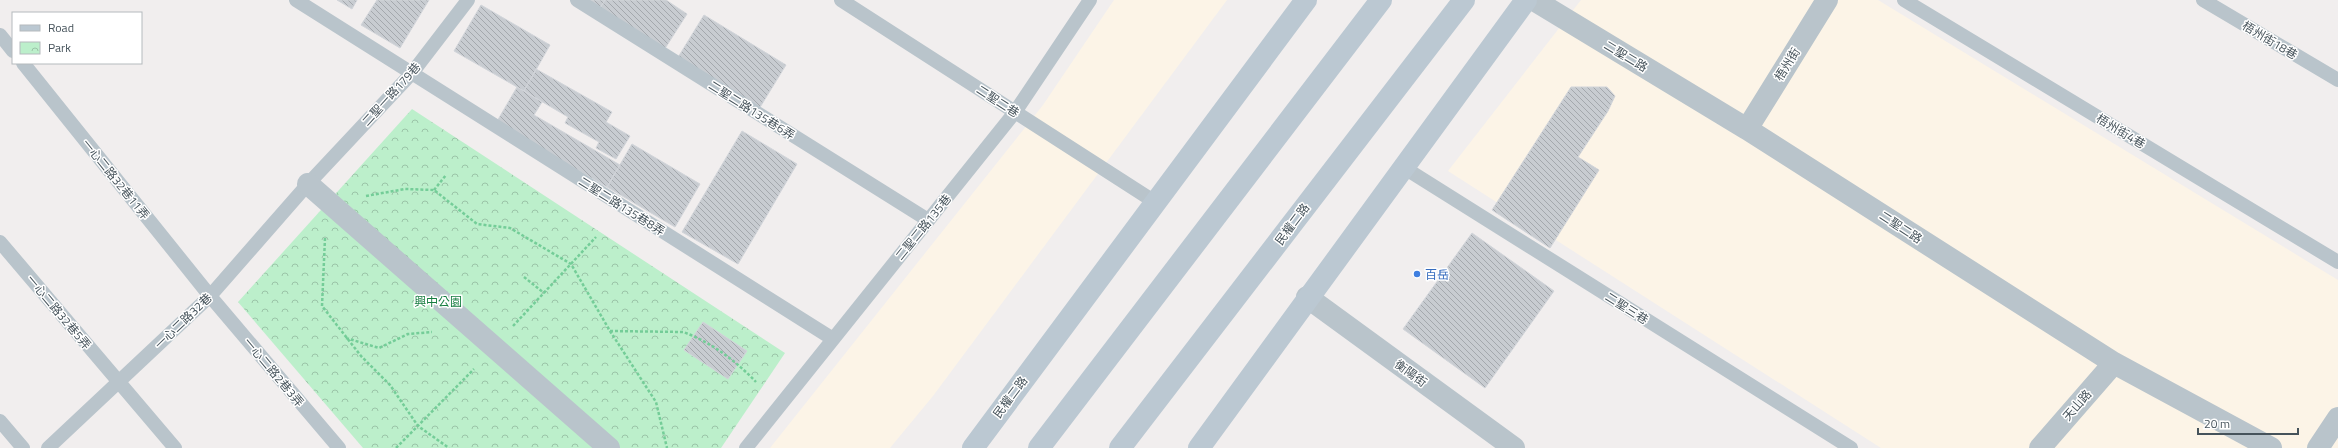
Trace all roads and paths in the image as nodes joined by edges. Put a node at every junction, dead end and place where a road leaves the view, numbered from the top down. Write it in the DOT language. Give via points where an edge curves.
graph roads {
  1 [pos="296,0"];
  2 [pos="468,0"];
  3 [pos="577,0"];
  4 [pos="841,0"];
  5 [pos="1090,0"];
  6 [pos="1306,0"];
  7 [pos="1381,0"];
  8 [pos="1464,0"];
  9 [pos="1526,0"];
  10 [pos="1534,0"];
  11 [pos="1827,0"];
  12 [pos="1904,0"];
  13 [pos="2203,0"];
  14 [pos="0,35"];
  15 [pos="12,50"];
  16 [pos="24,64"];
  17 [pos="412,73"];
  18 [pos="2338,80"];
  19 [pos="1015,112"];
  20 [pos="1747,129"];
  21 [pos="1404,167"];
  22 [pos="446,175"];
  23 [pos="308,184"];
  24 [pos="434,190"];
  25 [pos="363,197"];
  26 [pos="1155,202"];
  27 [pos="928,220"];
  28 [pos="326,231"];
  29 [pos="596,237"];
  30 [pos="0,242"];
  31 [pos="2338,262"];
  32 [pos="572,264"];
  33 [pos="524,276"];
  34 [pos="544,293"];
  35 [pos="210,296"];
  36 [pos="1307,297"];
  37 [pos="510,329"];
  38 [pos="439,331"];
  39 [pos="610,331"];
  40 [pos="346,338"];
  41 [pos="833,339"];
  42 [pos="2114,363"];
  43 [pos="475,368"];
  44 [pos="756,382"];
  45 [pos="118,383"];
  46 [pos="2338,418"];
  47 [pos="0,421"];
  48 [pos="418,426"];
  49 [pos="23,448"];
  50 [pos="48,448"];
  51 [pos="175,448"];
  52 [pos="339,448"];
  53 [pos="396,448"];
  54 [pos="449,448"];
  55 [pos="609,448"];
  56 [pos="667,448"];
  57 [pos="746,448"];
  58 [pos="973,448"];
  59 [pos="1039,448"];
  60 [pos="1120,448"];
  61 [pos="1199,448"];
  62 [pos="1514,448"];
  63 [pos="1851,448"];
  64 [pos="2040,448"];
  65 [pos="2271,448"];
  66 [pos="2318,448"];
  1 -- 17 [label="lane, 二聖二路135巷8弄"];
  2 -- 17 [label="lane, 二聖一路179巷"];
  3 -- 27 [label="lane, 二聖二路135巷6弄"];
  4 -- 19 [label="lane, 二聖二巷"];
  5 -- 19 [label="lane, 二聖二路135巷"];
  6 -- 26 [label="main road, 民權二路"];
  7 -- 59 [label="main road"];
  8 -- 60 [label="main road, 民權二路"];
  9 -- 21 [label="main road"];
  10 -- 20 [label="street, 二聖二路"];
  11 -- 20 [label="street, 梧州街"];
  12 -- 31 [label="lane, 梧州街4巷"];
  13 -- 18 [label="lane, 梧州街18巷"];
  14 -- 15 [label="lane"];
  16 -- 35 [label="lane, 一心二路32巷11弄"];
  17 -- 23 [label="lane, 二聖一路179巷"];
  17 -- 41 [label="lane, 二聖二路135巷8弄"];
  19 -- 26 [label="lane, 二聖二巷"];
  19 -- 27 [label="lane, 二聖二路135巷"];
  20 -- 42 [label="street, 二聖二路"];
  21 -- 36 [label="main road"];
  21 -- 63 [label="lane, 二聖三巷"];
  22 -- 24 [label="path"];
  23 -- 35 [label="lane, 一心二路32巷"];
  23 -- 55 [label="street"];
  24 -- 25 [label="path" via="405,189"];
  24 -- 32 [label="path" via="477,224 510,228"];
  26 -- 58 [label="main road, 民權二路"];
  27 -- 41 [label="lane, 二聖二路135巷"];
  28 -- 40 [label="path" via="322,306"];
  29 -- 32 [label="path"];
  30 -- 45 [label="lane, 一心二路32巷5弄"];
  32 -- 34 [label="path"];
  32 -- 39 [label="path"];
  33 -- 34 [label="path"];
  34 -- 37 [label="path"];
  35 -- 45 [label="lane, 一心二路32巷"];
  35 -- 52 [label="lane, 一心二路2巷3弄"];
  36 -- 61 [label="main road"];
  36 -- 62 [label="street, 衡陽街"];
  38 -- 40 [label="path" via="408,334 379,348"];
  39 -- 44 [label="path" via="683,332 738,364"];
  39 -- 56 [label="path" via="656,402"];
  40 -- 48 [label="path" via="390,385"];
  41 -- 57 [label="lane, 二聖二路135巷"];
  42 -- 64 [label="street, 天山路"];
  42 -- 65 [label="street, 二聖二路"];
  43 -- 48 [label="path"];
  45 -- 50 [label="lane, 一心二路32巷"];
  45 -- 51 [label="lane, 一心二路32巷5弄"];
  46 -- 66 [label="street"];
  47 -- 49 [label="lane"];
  48 -- 53 [label="path"];
  48 -- 54 [label="path"];
}
